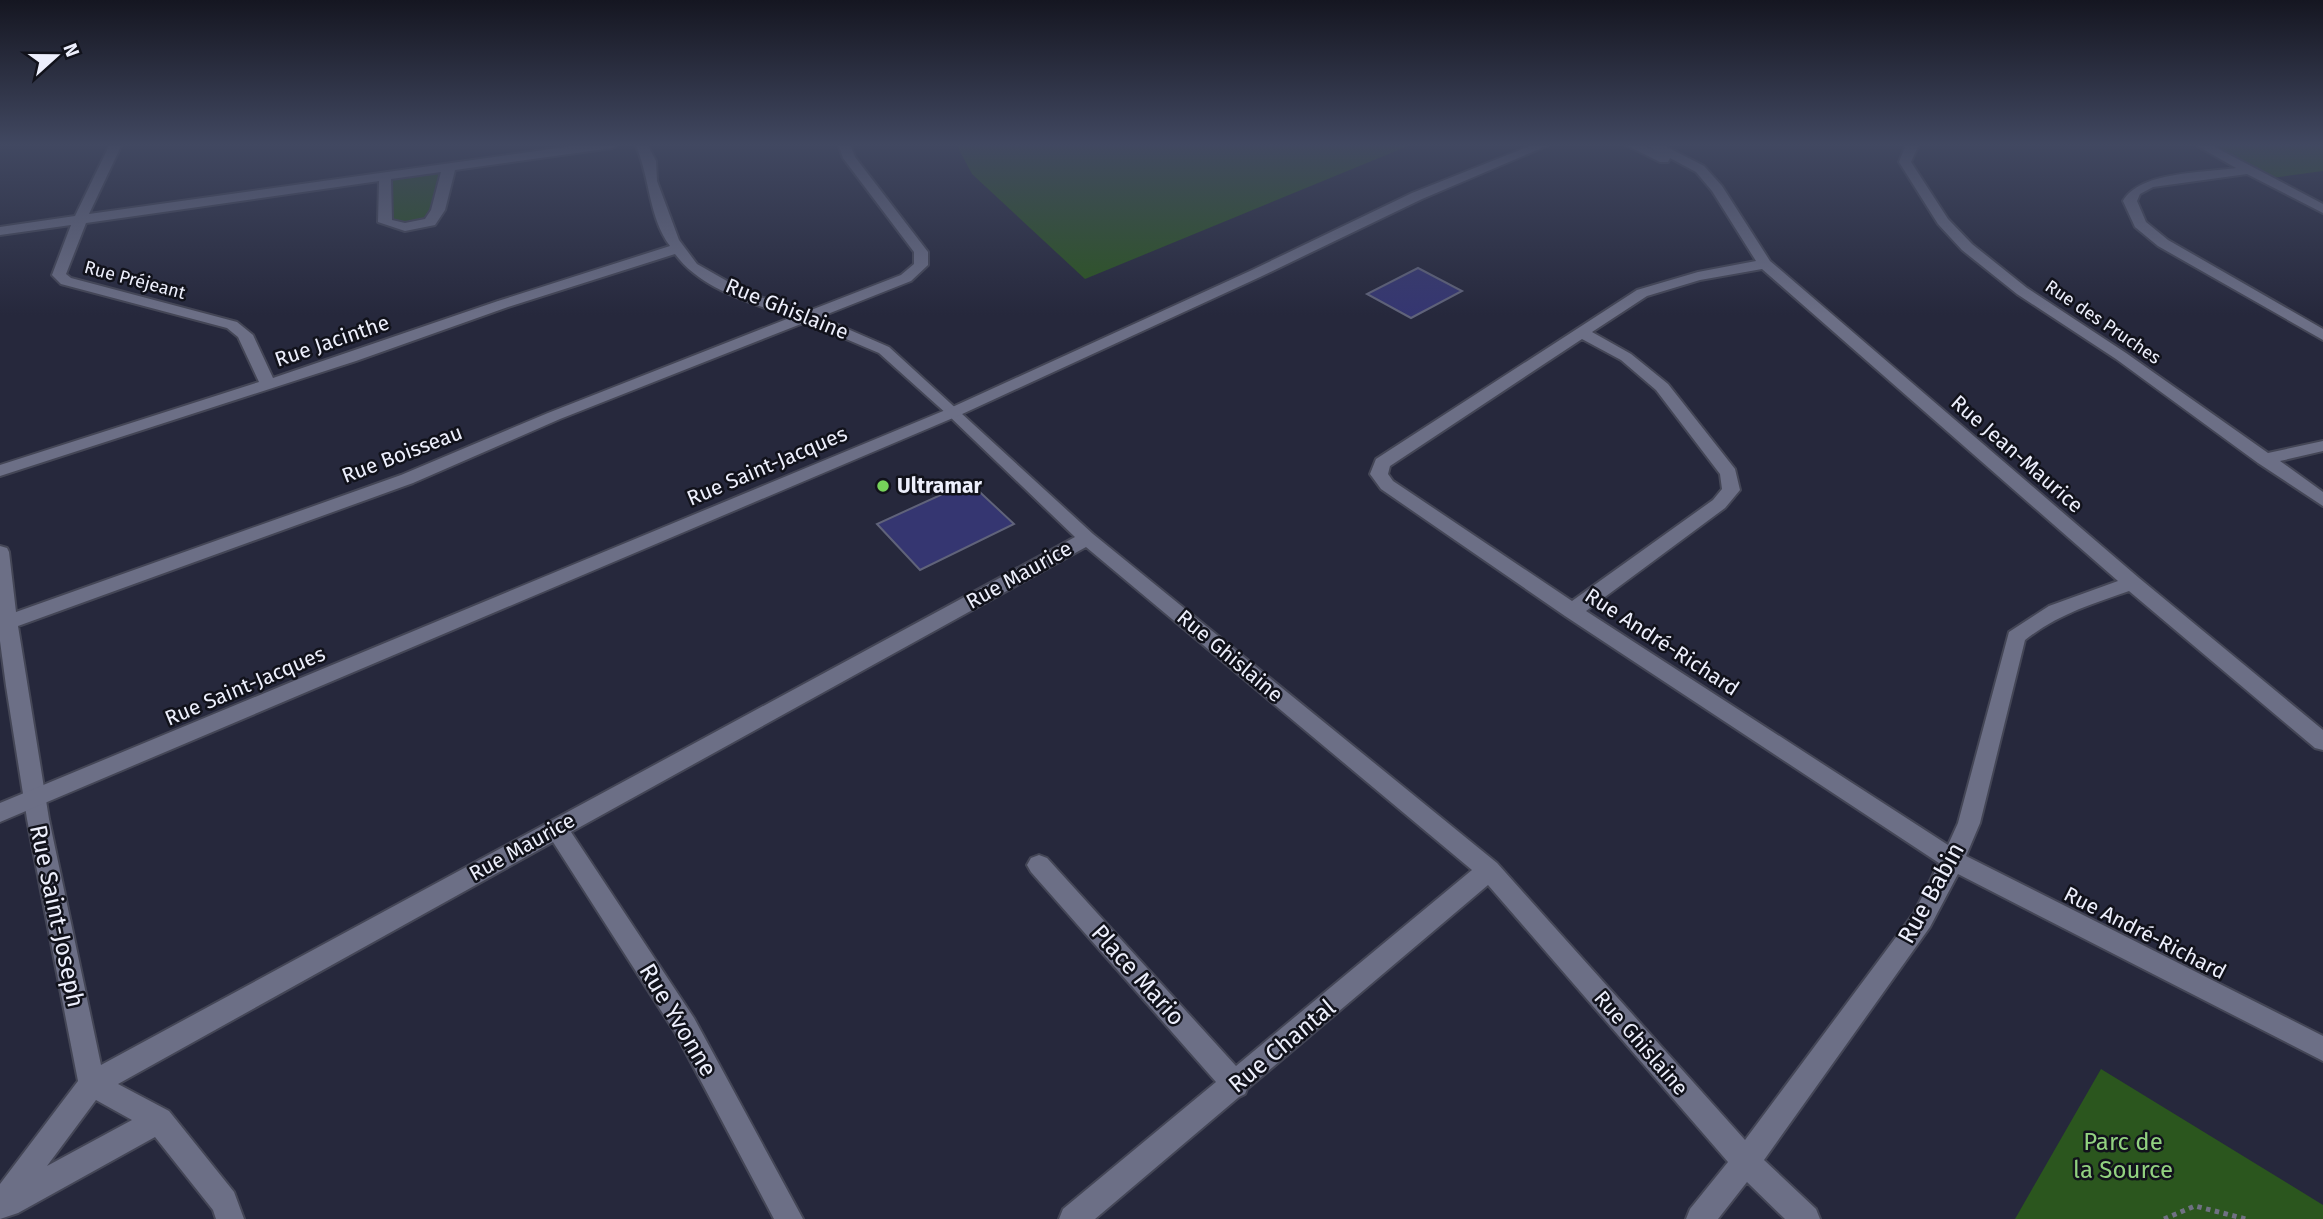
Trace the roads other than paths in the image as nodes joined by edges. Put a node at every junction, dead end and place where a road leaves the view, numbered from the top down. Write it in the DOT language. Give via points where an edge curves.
graph roads {
  1 [pos="89,201"];
  2 [pos="212,201"];
  3 [pos="386,201"];
  4 [pos="441,201"];
  5 [pos="659,201"];
  6 [pos="882,201"];
  7 [pos="1409,201"];
  8 [pos="1723,201"];
  9 [pos="1930,201"];
  10 [pos="2130,201"];
  11 [pos="80,220"];
  12 [pos="0,232"];
  13 [pos="676,248"];
  14 [pos="1765,264"];
  15 [pos="809,318"];
  16 [pos="1580,332"];
  17 [pos="2323,335"];
  18 [pos="268,385"];
  19 [pos="954,412"];
  20 [pos="2323,446"];
  21 [pos="2264,459"];
  22 [pos="0,471"];
  23 [pos="2323,500"];
  24 [pos="1087,538"];
  25 [pos="0,552"];
  26 [pos="2132,583"];
  27 [pos="1572,611"];
  28 [pos="6,622"];
  29 [pos="2323,742"];
  30 [pos="33,799"];
  31 [pos="0,813"];
  32 [pos="556,828"];
  33 [pos="1953,860"];
  34 [pos="1039,865"];
  35 [pos="1489,870"];
  36 [pos="2323,1049"];
  37 [pos="93,1084"];
  38 [pos="1236,1084"];
  39 [pos="159,1120"];
  40 [pos="1746,1162"];
  41 [pos="0,1207"];
  42 [pos="230,1219"];
  43 [pos="789,1219"];
  44 [pos="1073,1219"];
  45 [pos="1700,1219"];
  46 [pos="1806,1219"];
  1 -- 11 [label="street, Rue Préjeant"];
  2 -- 11 [label="street"];
  3 -- 4 [label="street" via="386,222 405,227 430,222"];
  5 -- 13 [label="street, Rue Ghislaine"];
  6 -- 15 [label="street, Rue Boisseau" via="921,252 921,265 906,278"];
  7 -- 19 [label="street, Rue Saint-Jacques"];
  8 -- 14 [label="street, Rue Jean-Maurice"];
  9 -- 21 [label="street, Rue des Pruches" via="1966,247 2022,291"];
  10 -- 17 [label="street" via="2140,224 2163,243"];
  11 -- 12 [label="street"];
  11 -- 18 [label="street, Rue Préjeant" via="59,275 66,281 232,326 244,335"];
  13 -- 15 [label="street, Rue Ghislaine" via="692,267 743,296"];
  13 -- 18 [label="street, Rue Jacinthe"];
  14 -- 16 [label="street, Rue André-Richard" via="1698,275 1642,293"];
  14 -- 26 [label="street, Rue Jean-Maurice"];
  15 -- 19 [label="street, Rue Ghislaine" via="884,350"];
  15 -- 28 [label="street, Rue Boisseau" via="554,416 407,479"];
  16 -- 27 [label="street" via="1626,357 1662,387 1729,473 1731,490"];
  16 -- 27 [label="street, Rue André-Richard" via="1382,463 1379,474 1387,485"];
  18 -- 22 [label="street, Rue Jacinthe"];
  19 -- 24 [label="street, Rue Ghislaine"];
  19 -- 30 [label="street, Rue Saint-Jacques"];
  20 -- 21 [label="street"];
  21 -- 23 [label="street, Rue des Pruches"];
  24 -- 32 [label="street, Rue Maurice"];
  24 -- 35 [label="street, Rue Ghislaine"];
  25 -- 28 [label="street, Rue Saint-Joseph"];
  26 -- 29 [label="street, Rue Jean-Maurice"];
  26 -- 33 [label="street, Rue Babin" via="2050,612 2016,637 1969,822"];
  27 -- 33 [label="street, Rue André-Richard"];
  28 -- 30 [label="street, Rue Saint-Joseph"];
  30 -- 31 [label="street, Rue Saint-Jacques"];
  30 -- 37 [label="street, Rue Saint-Joseph"];
  32 -- 37 [label="street, Rue Maurice"];
  32 -- 43 [label="street, Rue Yvonne" via="685,1026"];
  33 -- 36 [label="street, Rue André-Richard"];
  33 -- 40 [label="street, Rue Babin" via="1922,920"];
  34 -- 38 [label="street, Place Mario"];
  35 -- 38 [label="street, Rue Chantal"];
  35 -- 40 [label="street, Rue Ghislaine"];
  37 -- 39 [label="street"];
  37 -- 41 [label="street, Rue Maurice"];
  38 -- 44 [label="street, Rue Chantal"];
  39 -- 41 [label="street, Rue Maurice"];
  39 -- 42 [label="street" via="224,1202"];
  40 -- 45 [label="street, Rue Babin"];
  40 -- 46 [label="street, Rue Ghislaine"];
}
